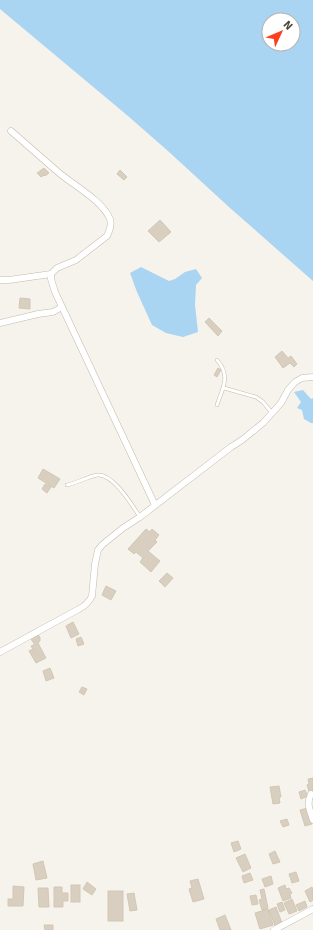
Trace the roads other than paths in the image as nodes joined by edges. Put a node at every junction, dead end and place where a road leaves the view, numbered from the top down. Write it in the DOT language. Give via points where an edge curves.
graph roads {
  1 [pos="11,131"];
  2 [pos="51,274"];
  3 [pos="0,280"];
  4 [pos="62,307"];
  5 [pos="0,324"];
  6 [pos="217,360"];
  7 [pos="313,377"];
  8 [pos="224,388"];
  9 [pos="217,405"];
  10 [pos="272,413"];
  11 [pos="67,485"];
  12 [pos="155,505"];
  13 [pos="140,517"];
  14 [pos="0,652"];
  15 [pos="310,794"];
  16 [pos="313,820"];
  17 [pos="313,909"];
  18 [pos="274,930"];
  1 -- 2 [label="street" via="58,172 91,196 112,223 107,236 76,260 57,268"];
  2 -- 3 [label="street"];
  2 -- 4 [label="street"];
  4 -- 5 [label="street" via="53,312"];
  4 -- 12 [label="street"];
  6 -- 8 [label="lane" via="224,371"];
  7 -- 10 [label="street" via="295,382"];
  8 -- 9 [label="lane"];
  8 -- 10 [label="lane" via="256,397"];
  10 -- 12 [label="street" via="242,440"];
  11 -- 13 [label="lane" via="97,475 106,477 118,486"];
  12 -- 13 [label="street"];
  13 -- 14 [label="street" via="106,541 98,550 93,593 85,605"];
  15 -- 16 [label="street" via="308,804"];
  17 -- 18 [label="street"];
}
